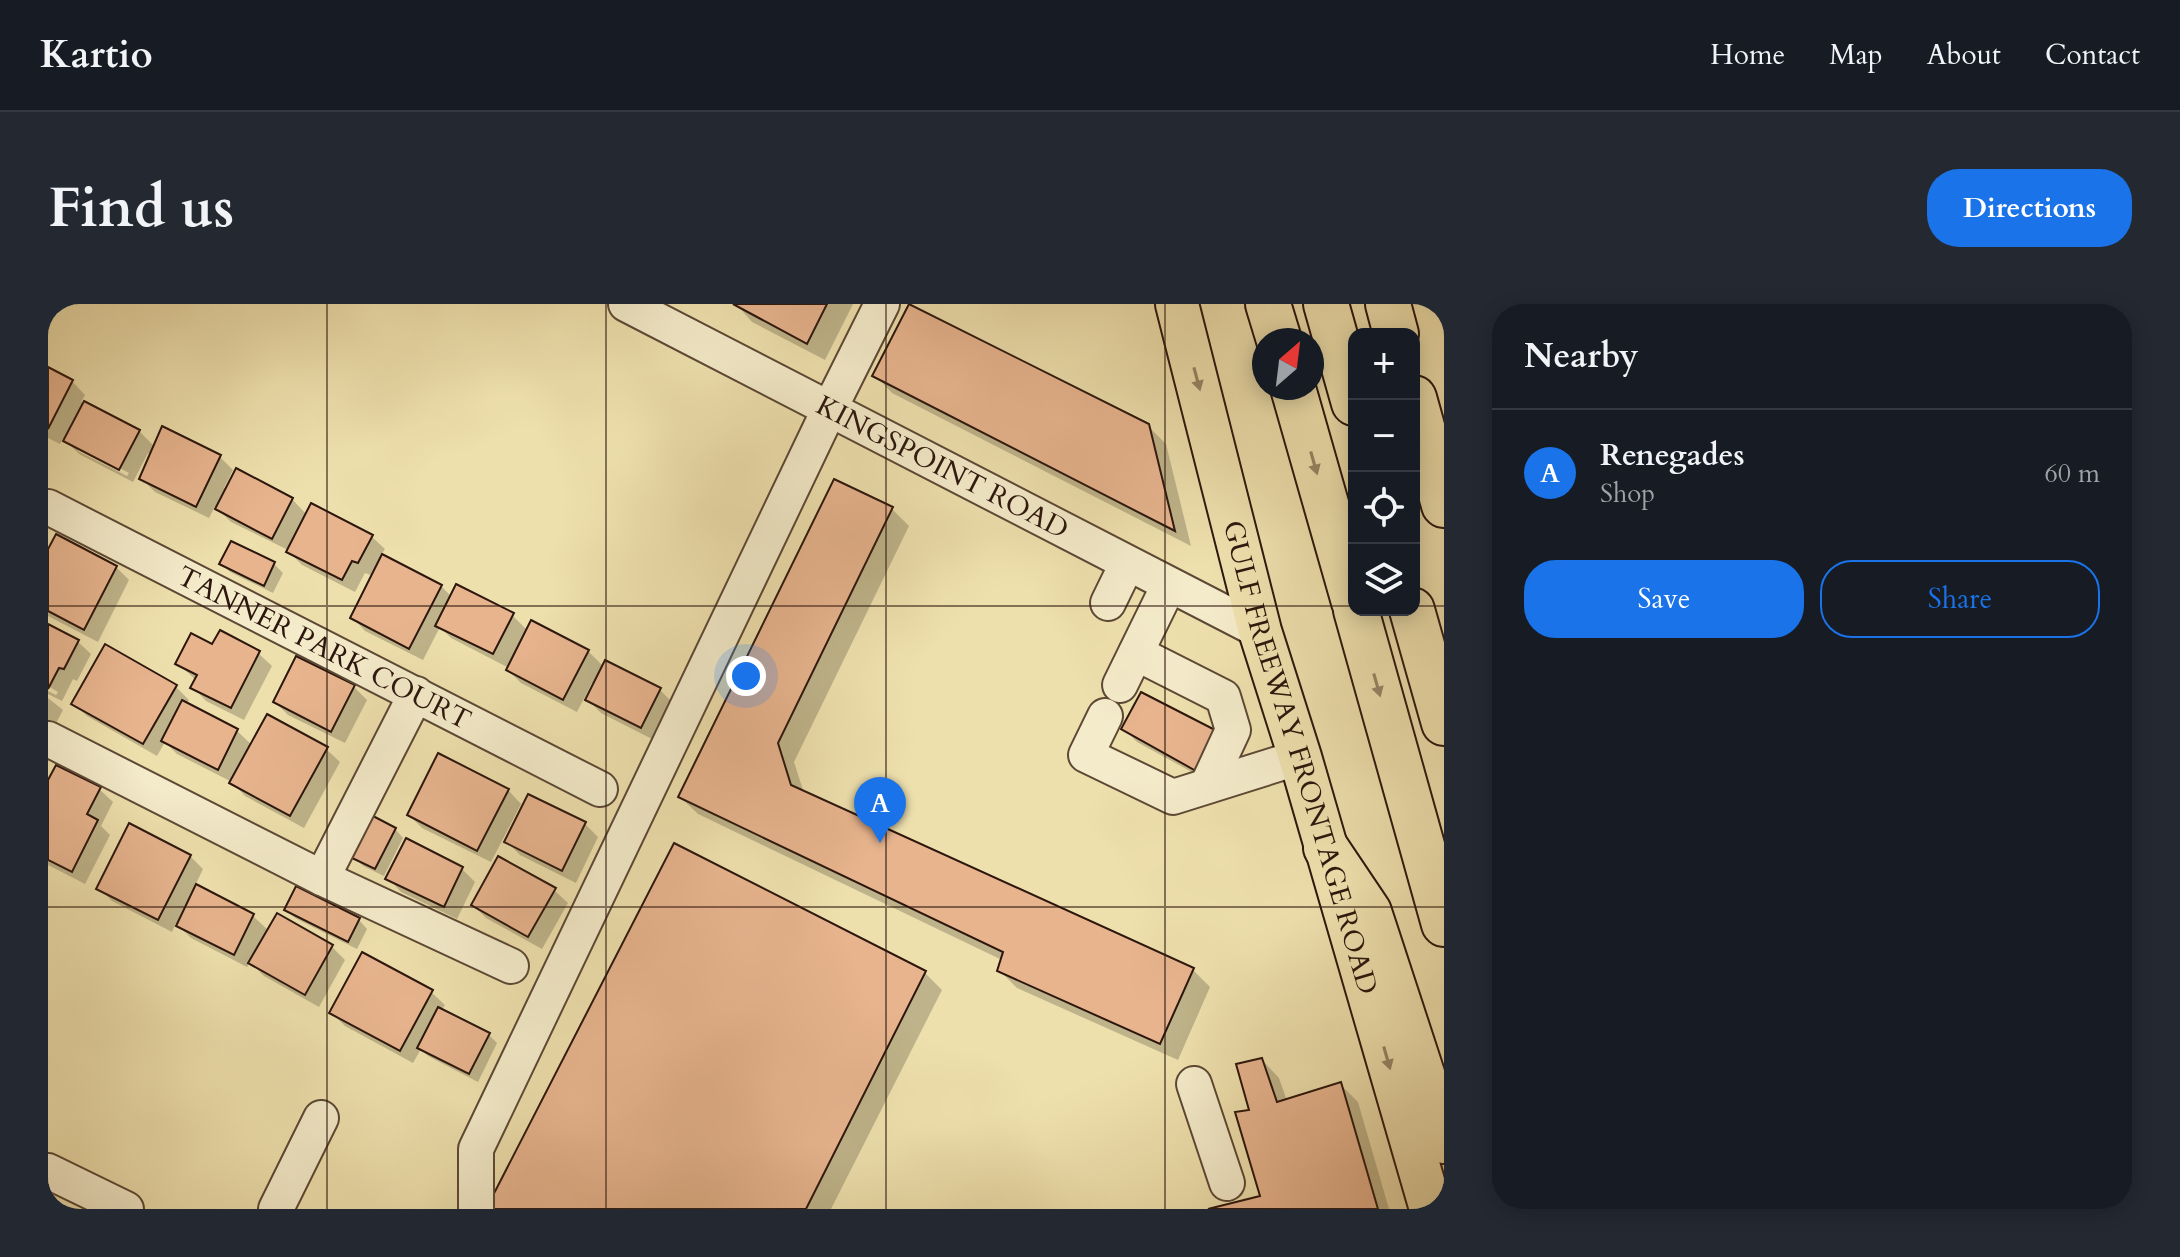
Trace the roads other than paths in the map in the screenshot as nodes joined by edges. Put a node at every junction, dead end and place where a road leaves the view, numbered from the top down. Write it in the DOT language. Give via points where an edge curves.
graph roads {
  1 [pos="626,304"];
  2 [pos="882,304"];
  3 [pos="1177,304"];
  4 [pos="1268,304"];
  5 [pos="1326,304"];
  6 [pos="1388,304"];
  7 [pos="1275,328"];
  8 [pos="1394,328"];
  9 [pos="1296,400"];
  10 [pos="1353,400"];
  11 [pos="1415,400"];
  12 [pos="830,408"];
  13 [pos="1444,505"];
  14 [pos="48,507"];
  15 [pos="1127,564"];
  16 [pos="1348,581"];
  17 [pos="1169,585"];
  18 [pos="1108,603"];
  19 [pos="1358,616"];
  20 [pos="1414,616"];
  21 [pos="1260,631"];
  22 [pos="1136,653"];
  23 [pos="1120,685"];
  24 [pos="416,694"];
  25 [pos="1105,716"];
  26 [pos="1444,723"];
  27 [pos="48,739"];
  28 [pos="1300,757"];
  29 [pos="1207,786"];
  30 [pos="600,789"];
  31 [pos="1326,848"];
  32 [pos="322,878"];
  33 [pos="1444,924"];
  34 [pos="511,966"];
  35 [pos="1194,1084"];
  36 [pos="321,1118"];
  37 [pos="1444,1141"];
  38 [pos="48,1171"];
  39 [pos="1227,1183"];
  40 [pos="126,1209"];
  41 [pos="276,1209"];
  42 [pos="476,1209"];
  43 [pos="1431,1209"];
  1 -- 12 [label="street, KINGSPOINT ROAD"];
  2 -- 12 [label="street"];
  3 -- 21 [label="main road, GULF FREEWAY FRONTAGE ROAD, one-way"];
  4 -- 7 [label="highway"];
  5 -- 10 [label="highway"];
  6 -- 8 [label="highway"];
  9 -- 16 [label="highway, one-way"];
  11 -- 13 [label="highway"];
  12 -- 15 [label="street, KINGSPOINT ROAD"];
  12 -- 42 [label="street" via="476,1149"];
  14 -- 24 [label="street, TANNER PARK COURT"];
  15 -- 17 [label="street, KINGSPOINT ROAD"];
  15 -- 18 [label="street"];
  17 -- 21 [label="street, KINGSPOINT ROAD"];
  17 -- 22 [label="street"];
  19 -- 33 [label="highway, one-way"];
  20 -- 26 [label="highway"];
  21 -- 28 [label="main road, GULF FREEWAY FRONTAGE ROAD"];
  22 -- 23 [label="street"];
  22 -- 29 [label="street" via="1223,697 1233,730"];
  24 -- 30 [label="street, TANNER PARK COURT"];
  24 -- 32 [label="street"];
  25 -- 29 [label="street" via="1086,755 1173,797"];
  27 -- 32 [label="street"];
  28 -- 29 [label="street"];
  28 -- 31 [label="main road, GULF FREEWAY FRONTAGE ROAD"];
  31 -- 37 [label="highway" via="1369,912"];
  31 -- 43 [label="main road, GULF FREEWAY FRONTAGE ROAD, one-way"];
  32 -- 34 [label="street"];
  35 -- 39 [label="street"];
  36 -- 41 [label="street"];
  38 -- 40 [label="street"];
}
